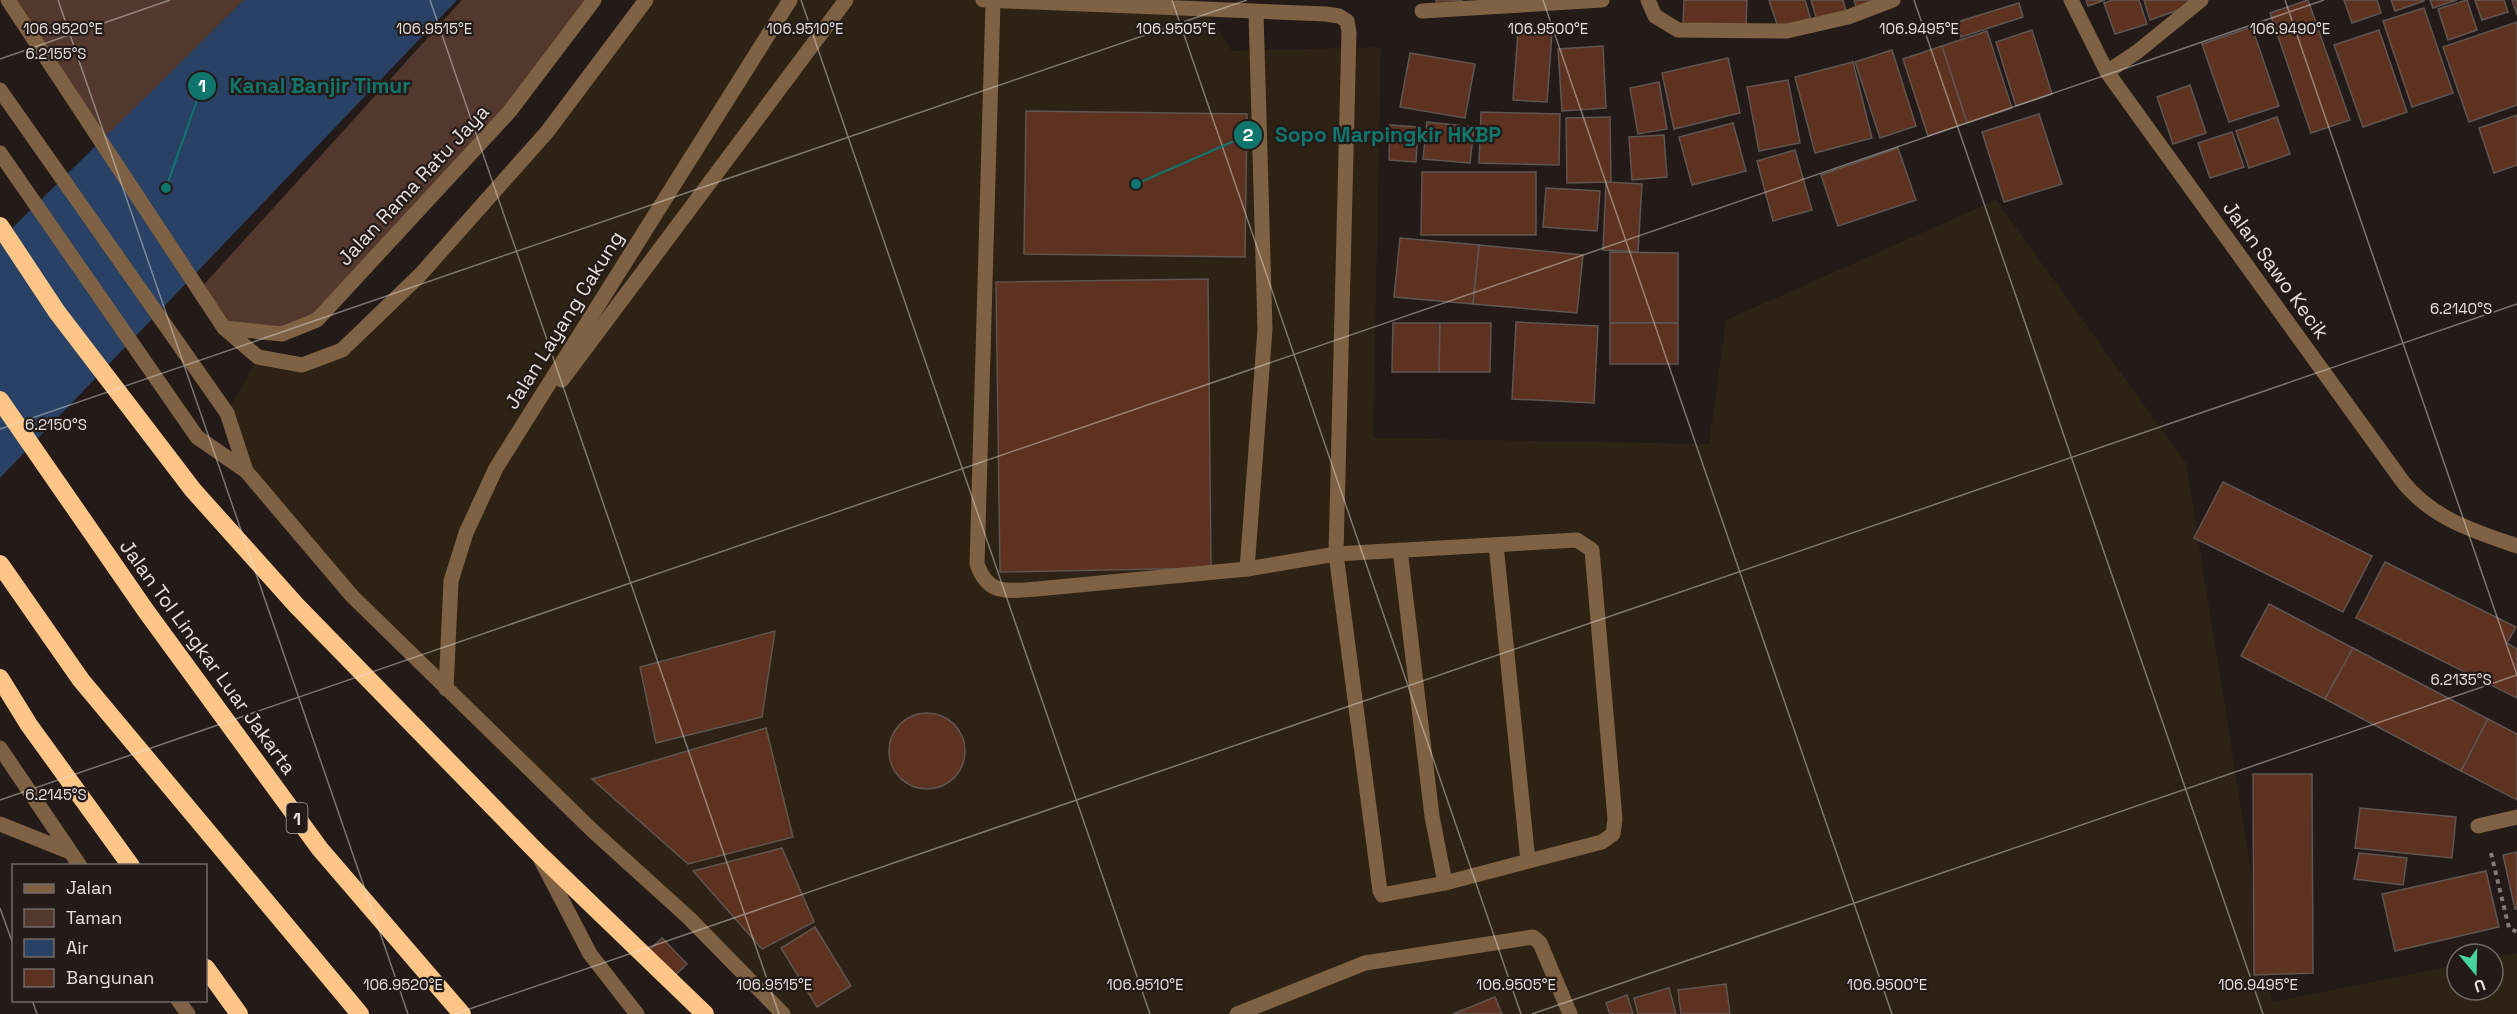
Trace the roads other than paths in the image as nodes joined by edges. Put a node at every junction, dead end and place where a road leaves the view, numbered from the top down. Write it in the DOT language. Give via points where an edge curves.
graph roads {
  1 [pos="8,0"];
  2 [pos="594,0"];
  3 [pos="646,0"];
  4 [pos="790,0"];
  5 [pos="846,0"];
  6 [pos="1602,0"];
  7 [pos="1648,0"];
  8 [pos="1893,0"];
  9 [pos="2071,0"];
  10 [pos="2201,0"];
  11 [pos="988,1"];
  12 [pos="1422,11"];
  13 [pos="1256,12"];
  14 [pos="2107,72"];
  15 [pos="0,90"];
  16 [pos="0,153"];
  17 [pos="0,226"];
  18 [pos="224,328"];
  19 [pos="0,399"];
  20 [pos="496,468"];
  21 [pos="246,471"];
  22 [pos="1496,545"];
  23 [pos="2517,546"];
  24 [pos="1400,550"];
  25 [pos="1336,554"];
  26 [pos="0,564"];
  27 [pos="1247,569"];
  28 [pos="0,678"];
  29 [pos="446,689"];
  30 [pos="3,752"];
  31 [pos="2517,817"];
  32 [pos="0,824"];
  33 [pos="2478,826"];
  34 [pos="70,852"];
  35 [pos="537,852"];
  36 [pos="1528,861"];
  37 [pos="79,864"];
  38 [pos="130,864"];
  39 [pos="1445,883"];
  40 [pos="207,969"];
  41 [pos="238,1014"];
  42 [pos="360,1014"];
  43 [pos="462,1014"];
  44 [pos="638,1014"];
  45 [pos="705,1014"];
  46 [pos="783,1014"];
  47 [pos="1237,1014"];
  48 [pos="1570,1014"];
  1 -- 18 [label="street"];
  2 -- 18 [label="street, Jalan Rama Ratu Jaya" via="510,111 317,320 282,334"];
  3 -- 18 [label="street" via="547,132 420,275 342,350 302,365 258,357"];
  4 -- 20 [label="street, Jalan Layang Cakung"];
  5 -- 20 [label="street"];
  6 -- 12 [label="street"];
  7 -- 8 [label="street" via="1655,16 1678,30 1787,31 1848,17"];
  9 -- 14 [label="street, Jalan Sawo Kecik"];
  10 -- 14 [label="street"];
  11 -- 13 [label="street"];
  11 -- 27 [label="street" via="977,564 980,572 987,584 1009,591"];
  13 -- 25 [label="street" via="1339,16 1347,21 1349,32"];
  13 -- 27 [label="street" via="1265,329"];
  14 -- 23 [label="street, Jalan Sawo Kecik" via="2412,493 2444,518"];
  15 -- 21 [label="street" via="227,413"];
  16 -- 21 [label="street" via="197,437"];
  17 -- 35 [label="highway" via="57,312 193,490 296,605"];
  19 -- 43 [label="highway, Jalan Tol Lingkar Luar Jakarta / 1" via="146,611 320,849"];
  20 -- 29 [label="street, Jalan Layang Cakung" via="466,533 451,581"];
  21 -- 29 [label="street" via="352,597"];
  22 -- 24 [label="street"];
  22 -- 36 [label="street"];
  22 -- 36 [label="street" via="1577,540 1592,550 1616,819 1613,834 1602,842"];
  24 -- 25 [label="street"];
  24 -- 39 [label="street" via="1432,816"];
  25 -- 27 [label="street"];
  25 -- 39 [label="street" via="1380,891 1382,895"];
  26 -- 42 [label="highway" via="81,680"];
  28 -- 38 [label="highway" via="29,725"];
  29 -- 46 [label="street" via="689,918"];
  30 -- 34 [label="street"];
  31 -- 33 [label="street"];
  32 -- 34 [label="street"];
  34 -- 37 [label="street"];
  35 -- 44 [label="street" via="590,954"];
  35 -- 45 [label="highway"];
  36 -- 39 [label="street"];
  40 -- 41 [label="highway"];
  47 -- 48 [label="street" via="1365,963 1533,937 1540,943"];
}
